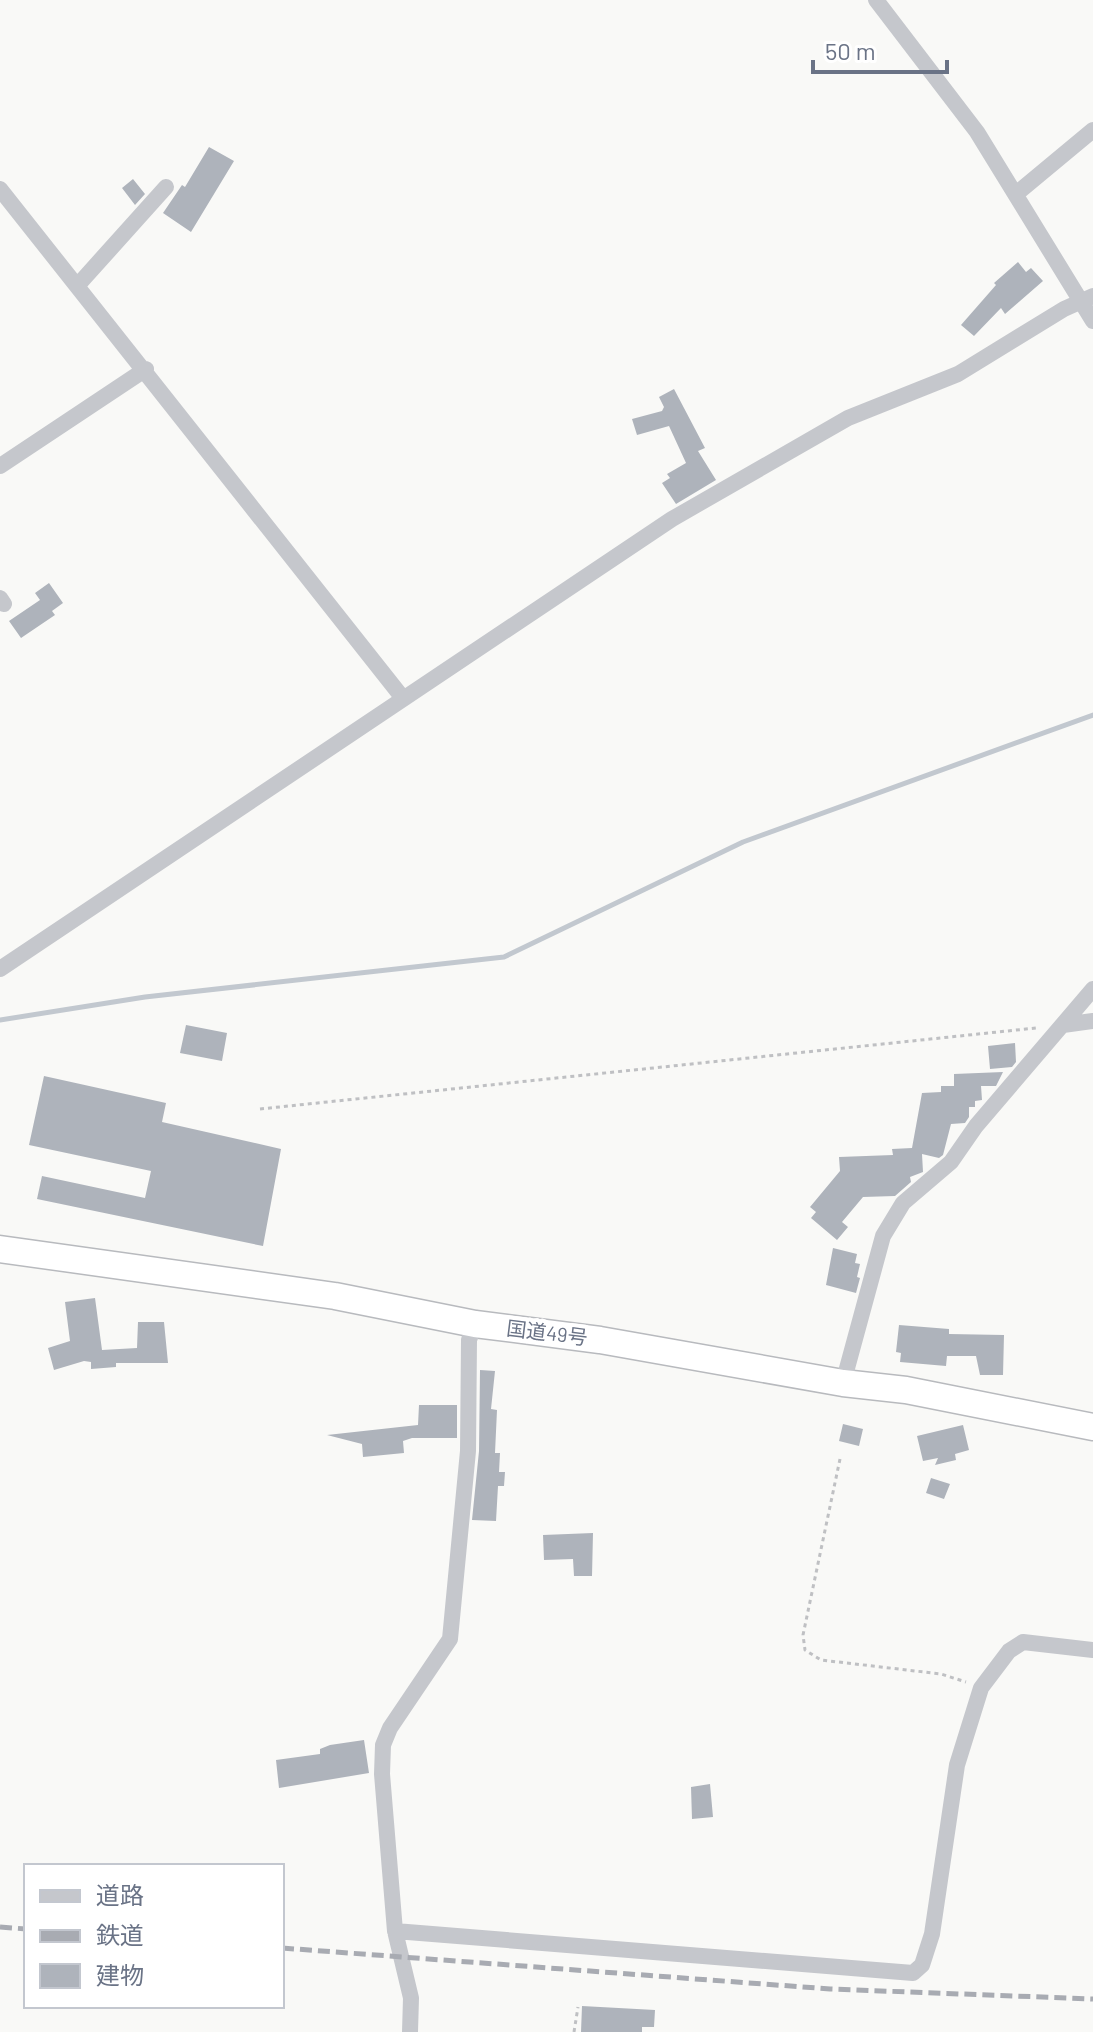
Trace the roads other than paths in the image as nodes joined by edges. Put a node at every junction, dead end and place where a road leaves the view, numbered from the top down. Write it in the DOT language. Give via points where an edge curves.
graph roads {
  1 [pos="876,0"];
  2 [pos="1093,130"];
  3 [pos="166,187"];
  4 [pos="0,189"];
  5 [pos="1016,194"];
  6 [pos="78,285"];
  7 [pos="1087,299"];
  8 [pos="1093,321"];
  9 [pos="146,369"];
  10 [pos="0,466"];
  11 [pos="402,697"];
  12 [pos="0,969"];
  13 [pos="1093,989"];
  14 [pos="1093,1021"];
  15 [pos="1063,1025"];
  16 [pos="0,1249"];
  17 [pos="475,1324"];
  18 [pos="843,1383"];
  19 [pos="1093,1427"];
  20 [pos="1093,1650"];
  21 [pos="395,1931"];
  22 [pos="410,2032"];
  1 -- 5 [label="street" via="949,91"];
  2 -- 5 [label="street"];
  3 -- 6 [label="street"];
  4 -- 6 [label="street"];
  5 -- 7 [label="street"];
  6 -- 9 [label="street"];
  7 -- 8 [label="street"];
  7 -- 11 [label="street" via="978,364 848,418 672,519"];
  9 -- 10 [label="street"];
  9 -- 11 [label="street"];
  11 -- 12 [label="street"];
  13 -- 15 [label="street"];
  14 -- 15 [label="street"];
  15 -- 18 [label="street" via="951,1162 892,1215"];
  16 -- 17 [label="highway, 国道49号" via="335,1296"];
  17 -- 18 [label="highway, 国道49号" via="678,1352"];
  17 -- 21 [label="street" via="469,1340 468,1451 450,1639 383,1745"];
  18 -- 19 [label="highway, 国道49号" via="906,1390"];
  20 -- 21 [label="street" via="1023,1642 1009,1651 980,1690 957,1765 932,1934 922,1965 913,1973"];
  21 -- 22 [label="street" via="411,1998"];
}
